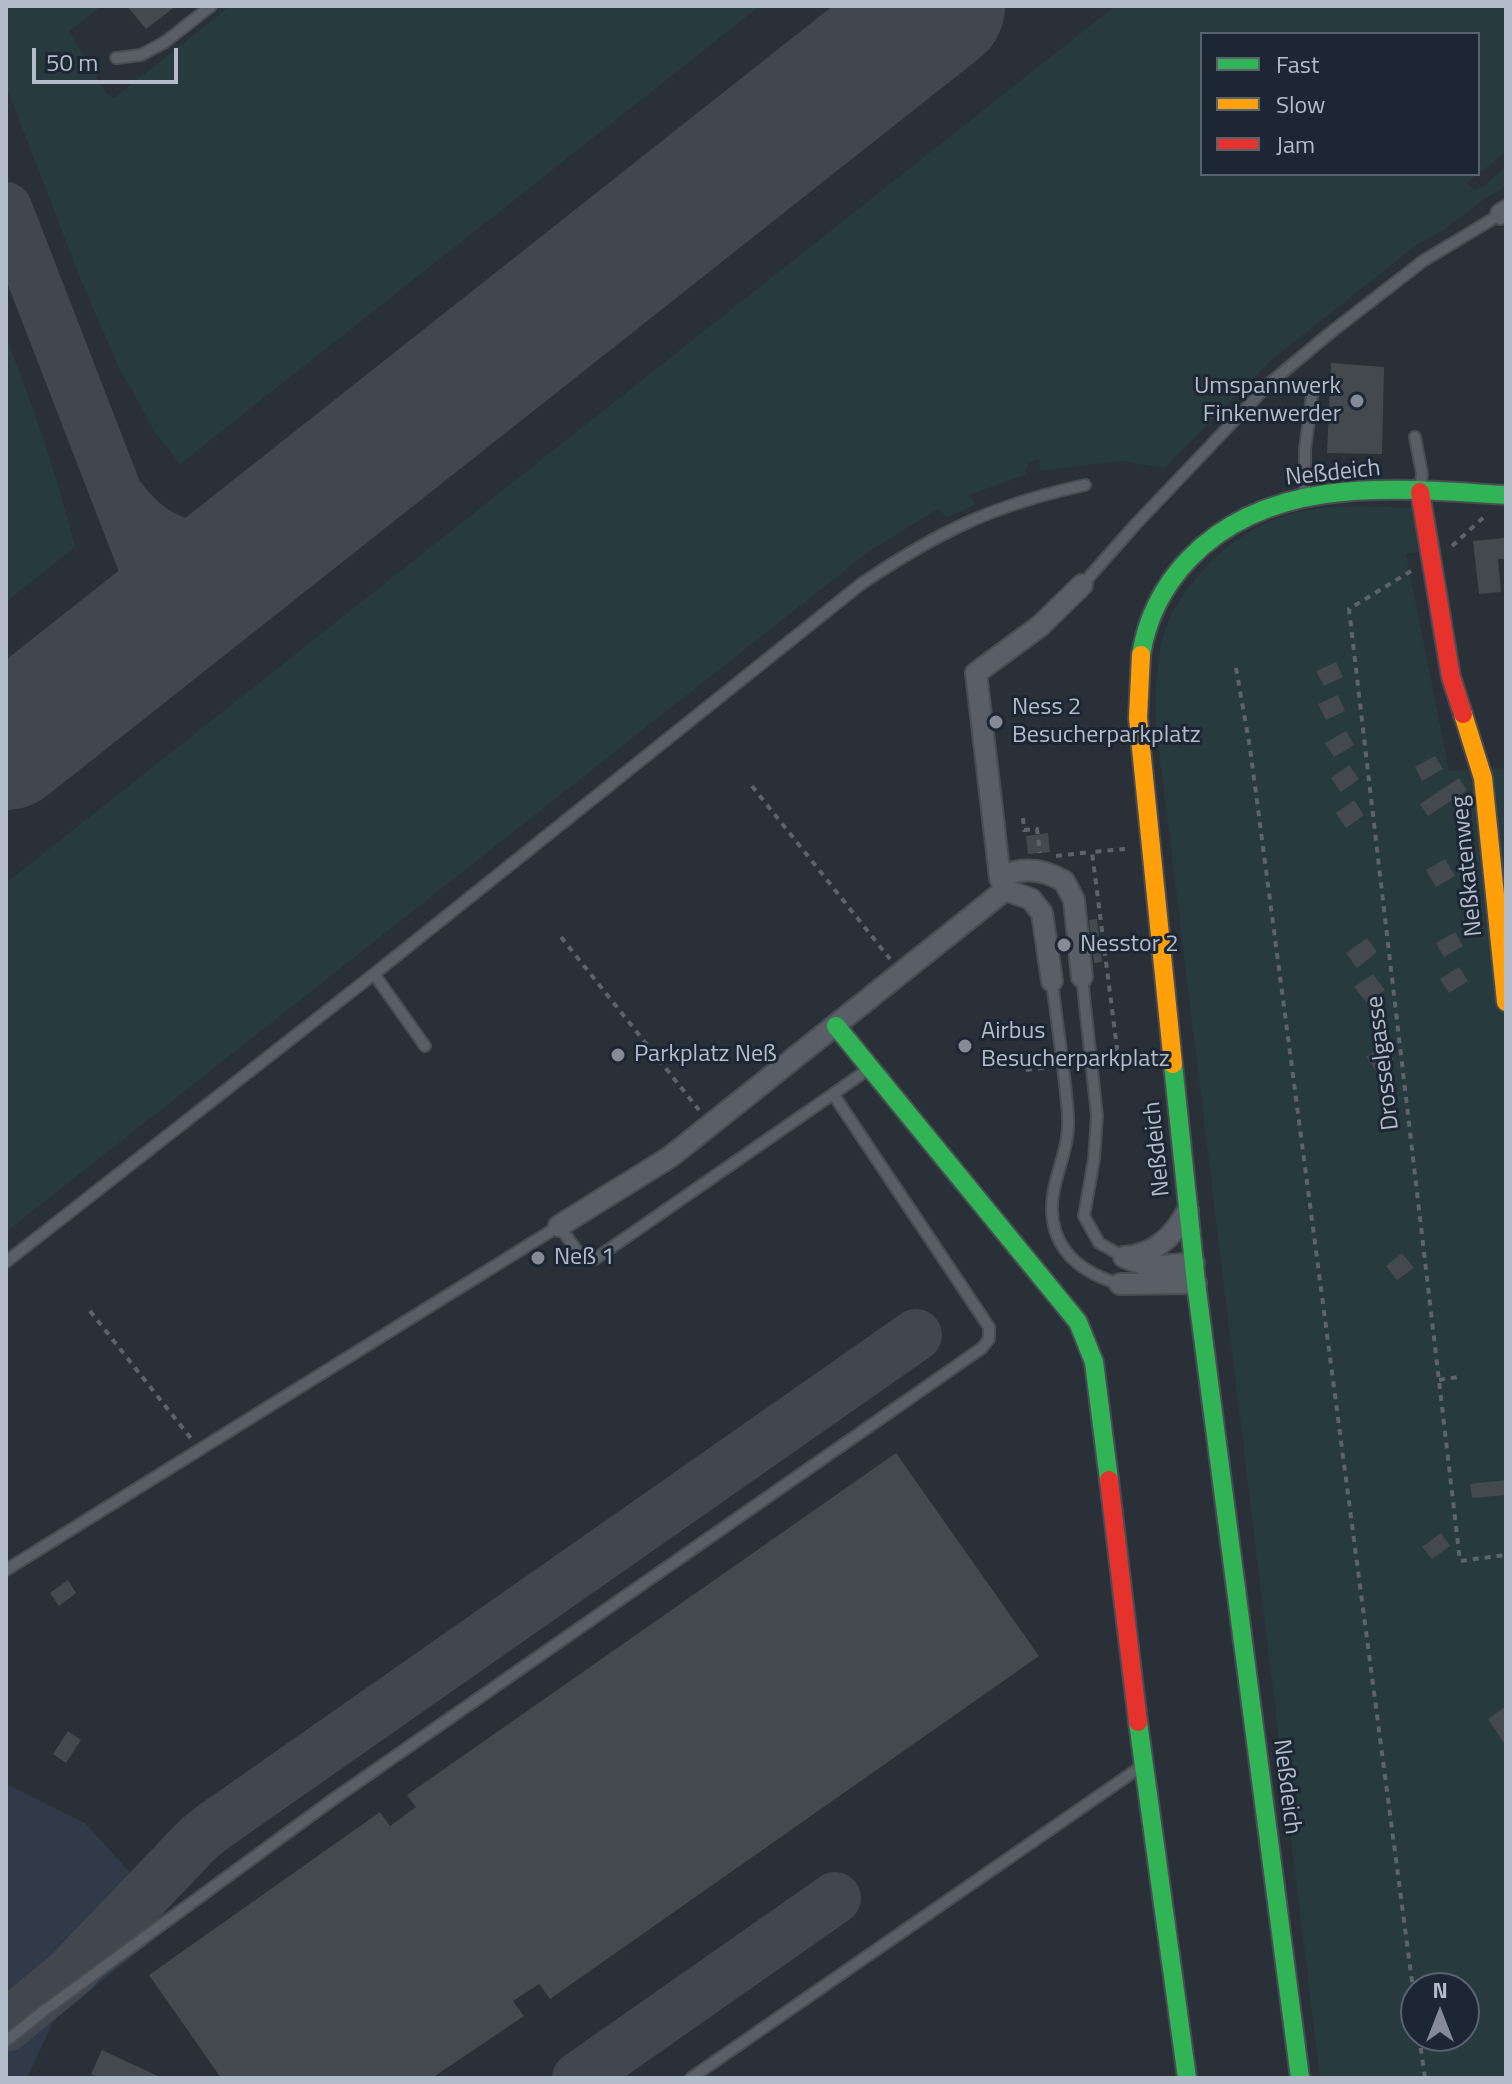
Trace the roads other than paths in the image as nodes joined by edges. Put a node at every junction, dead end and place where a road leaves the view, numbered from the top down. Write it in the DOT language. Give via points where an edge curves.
graph roads {
  1 [pos="211,6"];
  2 [pos="116,58"];
  3 [pos="1503,212"];
  4 [pos="1313,388"];
  5 [pos="1415,437"];
  6 [pos="1085,485"];
  7 [pos="1420,492"];
  8 [pos="1506,495"];
  9 [pos="1305,496"];
  10 [pos="1082,585"];
  11 [pos="1002,884"];
  12 [pos="374,974"];
  13 [pos="1082,977"];
  14 [pos="1052,981"];
  15 [pos="1506,1002"];
  16 [pos="836,1026"];
  17 [pos="425,1046"];
  18 [pos="871,1068"];
  19 [pos="833,1094"];
  20 [pos="1188,1210"];
  21 [pos="559,1226"];
  22 [pos="1124,1257"];
  23 [pos="6,1262"];
  24 [pos="1195,1273"];
  25 [pos="1120,1284"];
  26 [pos="6,1570"];
  27 [pos="1143,1765"];
  28 [pos="6,2041"];
  29 [pos="691,2078"];
  30 [pos="1187,2078"];
  31 [pos="1300,2078"];
  1 -- 2 [label="lane" via="165,42 141,55"];
  3 -- 10 [label="lane" via="1423,261 1270,383"];
  4 -- 9 [label="lane"];
  5 -- 7 [label="lane"];
  6 -- 12 [label="lane" via="984,514 916,547 872,577"];
  7 -- 8 [label="street, Neßdeich"];
  7 -- 9 [label="street, Neßdeich"];
  7 -- 15 [label="street, Neßkatenweg" via="1451,677 1483,778"];
  9 -- 20 [label="street, Neßdeich" via="1249,515 1195,553 1164,589 1141,651 1138,718"];
  10 -- 11 [label="street" via="1040,626 976,673"];
  11 -- 13 [label="street" via="1022,870 1054,866 1074,900"];
  11 -- 14 [label="street" via="1031,899 1042,913"];
  11 -- 16 [label="street"];
  12 -- 17 [label="lane"];
  12 -- 23 [label="lane"];
  13 -- 22 [label="lane" via="1097,1116 1084,1216 1099,1243"];
  14 -- 25 [label="lane" via="1068,1118 1053,1223 1077,1264"];
  16 -- 18 [label="street"];
  16 -- 21 [label="street" via="670,1157"];
  18 -- 19 [label="lane"];
  18 -- 27 [label="street" via="1086,1337 1097,1381"];
  19 -- 21 [label="lane" via="592,1260 584,1260"];
  19 -- 28 [label="lane" via="987,1321 986,1344 335,1798"];
  20 -- 22 [label="street" via="1165,1242"];
  20 -- 24 [label="street, Neßdeich"];
  21 -- 26 [label="lane"];
  22 -- 24 [label="street"];
  24 -- 25 [label="street"];
  24 -- 31 [label="street, Neßdeich"];
  27 -- 29 [label="lane"];
  27 -- 30 [label="street"];
}
